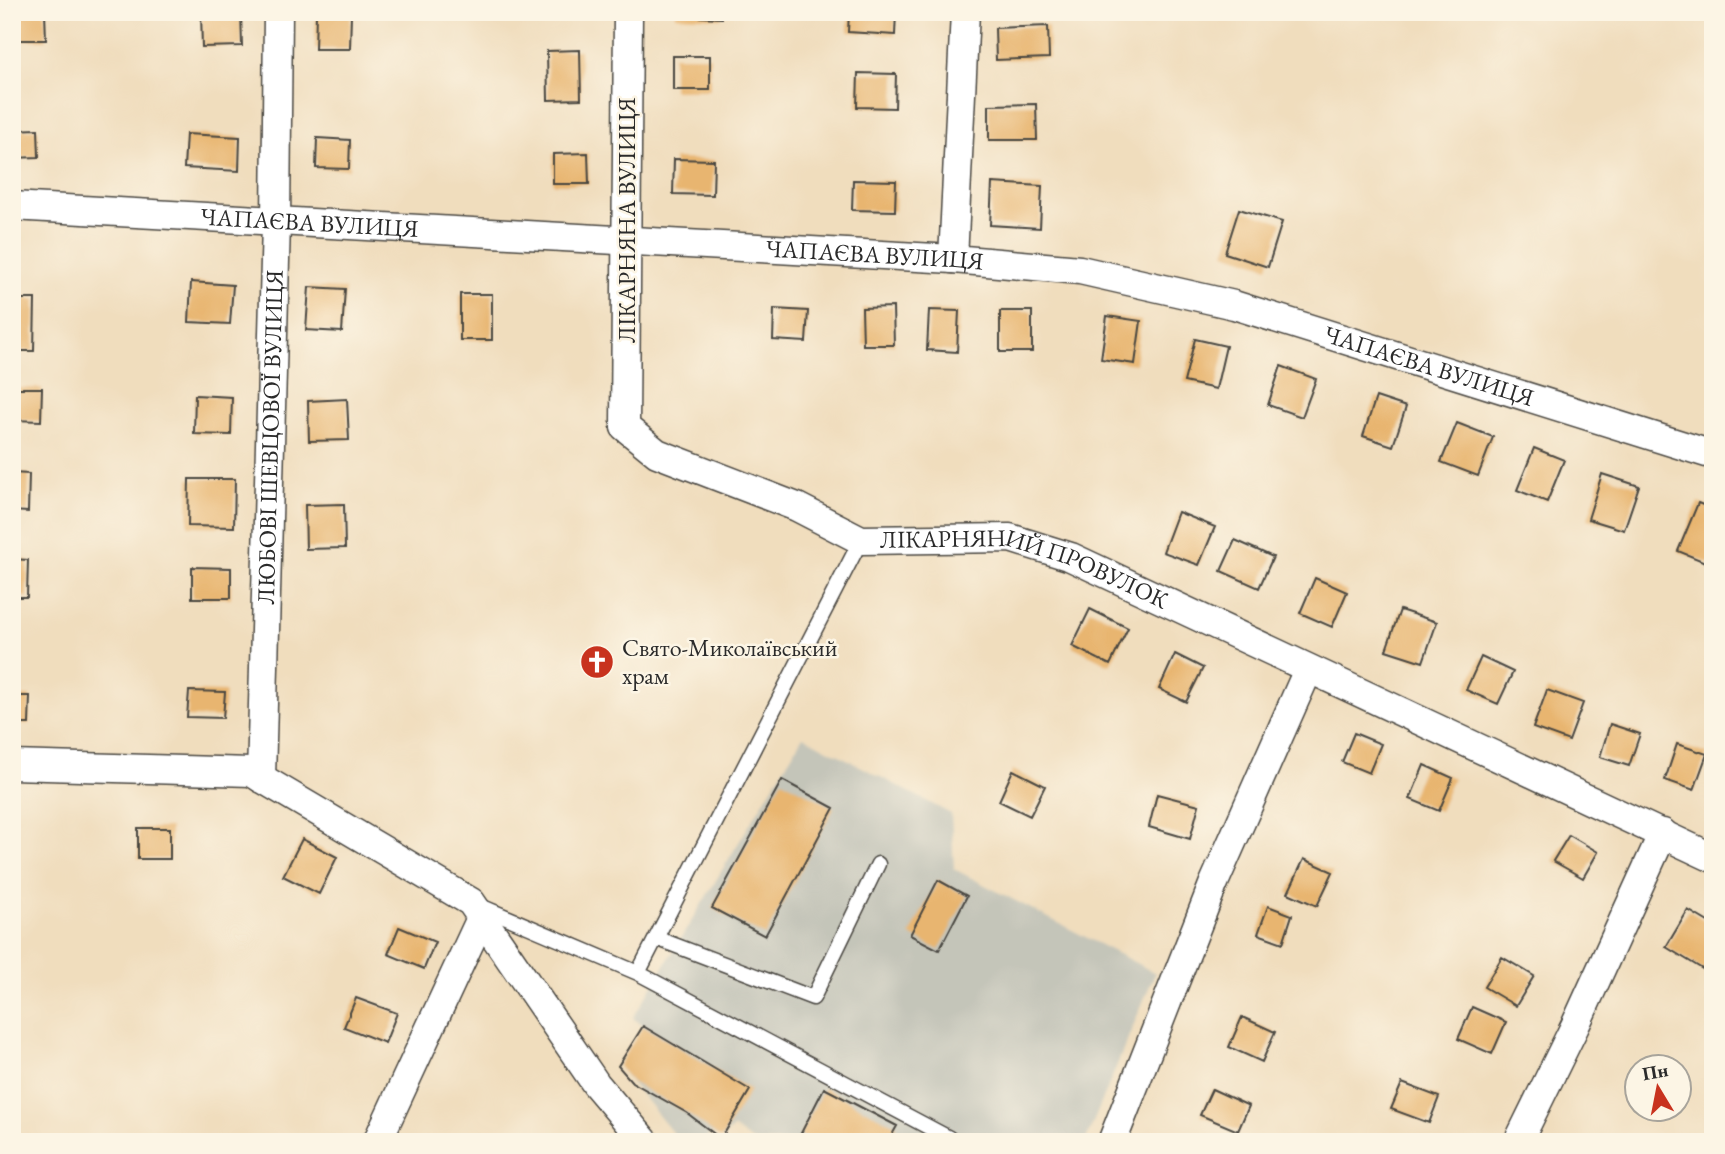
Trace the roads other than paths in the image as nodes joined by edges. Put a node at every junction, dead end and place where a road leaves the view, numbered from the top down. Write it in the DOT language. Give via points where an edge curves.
graph roads {
  1 [pos="278,12"];
  2 [pos="628,12"];
  3 [pos="965,12"];
  4 [pos="12,206"];
  5 [pos="275,222"];
  6 [pos="626,243"];
  7 [pos="953,259"];
  8 [pos="625,427"];
  9 [pos="1713,455"];
  10 [pos="861,541"];
  11 [pos="1308,670"];
  12 [pos="12,765"];
  13 [pos="261,778"];
  14 [pos="1663,834"];
  15 [pos="1713,858"];
  16 [pos="878,864"];
  17 [pos="476,909"];
  18 [pos="656,938"];
  19 [pos="638,973"];
  20 [pos="949,1138"];
  21 [pos="377,1142"];
  22 [pos="645,1142"];
  23 [pos="1112,1142"];
  24 [pos="1518,1142"];
  1 -- 5 [label="street, ЛЮБОВІ ШЕВЦОВОЇ ВУЛИЦЯ"];
  2 -- 6 [label="street, ЛІКАРНЯНА ВУЛИЦЯ"];
  3 -- 7 [label="street"];
  4 -- 5 [label="street, ЧАПАЄВА ВУЛИЦЯ"];
  5 -- 6 [label="street, ЧАПАЄВА ВУЛИЦЯ"];
  5 -- 13 [label="street, ЛЮБОВІ ШЕВЦОВОЇ ВУЛИЦЯ"];
  6 -- 7 [label="street, ЧАПАЄВА ВУЛИЦЯ"];
  6 -- 8 [label="street, ЛІКАРНЯНА ВУЛИЦЯ"];
  7 -- 9 [label="street, ЧАПАЄВА ВУЛИЦЯ" via="1080,270 1234,305"];
  8 -- 10 [label="street, ЛІКАРНЯНИЙ ПРОВУЛОК" via="657,453 797,507"];
  10 -- 11 [label="street, ЛІКАРНЯНИЙ ПРОВУЛОК" via="1010,538 1071,557"];
  10 -- 18 [label="lane"];
  11 -- 14 [label="street, ЛІКАРНЯНИЙ ПРОВУЛОК"];
  11 -- 23 [label="street" via="1213,885"];
  12 -- 13 [label="street" via="251,772"];
  13 -- 17 [label="street"];
  14 -- 15 [label="street, ЛІКАРНЯНИЙ ПРОВУЛОК"];
  14 -- 24 [label="street"];
  16 -- 18 [label="lane" via="813,998"];
  17 -- 19 [label="lane"];
  17 -- 21 [label="street"];
  17 -- 22 [label="street" via="596,1084"];
  18 -- 19 [label="lane"];
  19 -- 20 [label="lane"];
}
